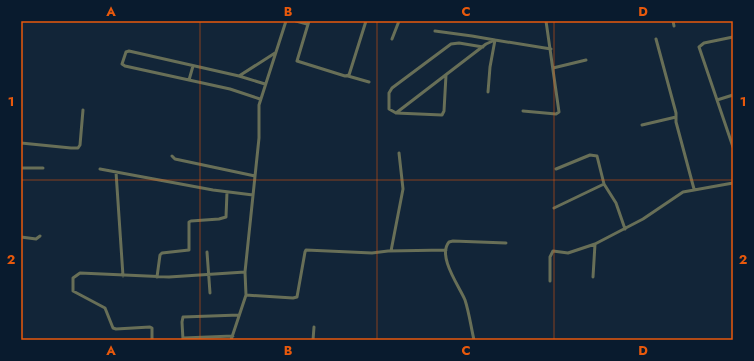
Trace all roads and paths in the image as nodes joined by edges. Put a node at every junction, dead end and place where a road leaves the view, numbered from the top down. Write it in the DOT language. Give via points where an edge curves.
graph roads {
  1 [pos="286,21"];
  2 [pos="296,21"];
  3 [pos="366,21"];
  4 [pos="399,21"];
  5 [pos="546,21"];
  6 [pos="672,21"];
  7 [pos="308,23"];
  8 [pos="674,26"];
  9 [pos="435,31"];
  10 [pos="733,37"];
  11 [pos="392,39"];
  12 [pos="656,39"];
  13 [pos="495,40"];
  14 [pos="483,47"];
  15 [pos="550,49"];
  16 [pos="276,53"];
  17 [pos="586,60"];
  18 [pos="193,66"];
  19 [pos="553,68"];
  20 [pos="446,75"];
  21 [pos="239,76"];
  22 [pos="348,76"];
  23 [pos="188,80"];
  24 [pos="369,82"];
  25 [pos="265,84"];
  26 [pos="488,92"];
  27 [pos="733,95"];
  28 [pos="260,99"];
  29 [pos="717,100"];
  30 [pos="84,110"];
  31 [pos="523,111"];
  32 [pos="396,113"];
  33 [pos="676,117"];
  34 [pos="642,126"];
  35 [pos="21,143"];
  36 [pos="733,147"];
  37 [pos="400,153"];
  38 [pos="172,156"];
  39 [pos="21,168"];
  40 [pos="43,168"];
  41 [pos="556,168"];
  42 [pos="100,169"];
  43 [pos="116,172"];
  44 [pos="255,176"];
  45 [pos="733,183"];
  46 [pos="604,184"];
  47 [pos="694,189"];
  48 [pos="227,192"];
  49 [pos="253,196"];
  50 [pos="554,208"];
  51 [pos="625,229"];
  52 [pos="40,236"];
  53 [pos="21,237"];
  54 [pos="506,243"];
  55 [pos="595,244"];
  56 [pos="446,250"];
  57 [pos="391,251"];
  58 [pos="207,252"];
  59 [pos="245,272"];
  60 [pos="208,275"];
  61 [pos="123,276"];
  62 [pos="157,277"];
  63 [pos="593,277"];
  64 [pos="550,281"];
  65 [pos="210,293"];
  66 [pos="246,295"];
  67 [pos="239,315"];
  68 [pos="314,327"];
  69 [pos="232,338"];
  70 [pos="183,339"];
  71 [pos="203,339"];
  72 [pos="152,340"];
  73 [pos="313,340"];
  74 [pos="474,340"];
  1 -- 16 [label="street"];
  2 -- 7 [label="street"];
  3 -- 22 [label="street"];
  4 -- 11 [label="street"];
  5 -- 15 [label="street"];
  6 -- 8 [label="street"];
  7 -- 22 [label="street" via="297,61"];
  9 -- 13 [label="street"];
  10 -- 29 [label="street" via="704,43 699,47"];
  12 -- 33 [label="street"];
  13 -- 14 [label="street"];
  13 -- 15 [label="street"];
  13 -- 26 [label="street"];
  14 -- 20 [label="street"];
  14 -- 32 [label="street" via="451,44 392,88 388,107"];
  15 -- 19 [label="street"];
  16 -- 21 [label="street"];
  16 -- 25 [label="street"];
  17 -- 19 [label="street"];
  18 -- 21 [label="street"];
  18 -- 23 [label="street"];
  18 -- 23 [label="street" via="126,52 122,65"];
  19 -- 31 [label="street" via="558,113"];
  20 -- 32 [label="street"];
  20 -- 32 [label="street" via="442,115"];
  21 -- 25 [label="street"];
  22 -- 24 [label="street"];
  23 -- 28 [label="street" via="230,89"];
  25 -- 28 [label="street"];
  27 -- 29 [label="street"];
  28 -- 44 [label="street"];
  29 -- 36 [label="street"];
  30 -- 35 [label="street" via="78,148"];
  33 -- 34 [label="street"];
  33 -- 47 [label="street"];
  37 -- 57 [label="street" via="403,188"];
  38 -- 44 [label="street" via="175,159"];
  39 -- 40 [label="street"];
  41 -- 46 [label="street" via="595,155 599,158"];
  42 -- 43 [label="street"];
  43 -- 48 [label="street"];
  43 -- 61 [label="street"];
  44 -- 49 [label="street"];
  45 -- 47 [label="street"];
  46 -- 50 [label="street"];
  46 -- 51 [label="street" via="616,204"];
  47 -- 51 [label="street" via="679,193"];
  48 -- 49 [label="street"];
  48 -- 62 [label="street" via="226,217 189,222 189,250 162,253"];
  49 -- 59 [label="street"];
  51 -- 55 [label="street"];
  52 -- 53 [label="street" via="36,239"];
  54 -- 56 [label="street" via="451,241"];
  55 -- 63 [label="street"];
  55 -- 64 [label="street" via="568,253 553,251 550,256"];
  56 -- 57 [label="street"];
  56 -- 74 [label="street" via="452,277 464,300"];
  57 -- 66 [label="street" via="372,253 306,250 297,297"];
  58 -- 60 [label="street"];
  59 -- 60 [label="street"];
  59 -- 66 [label="street"];
  60 -- 62 [label="street"];
  60 -- 65 [label="street"];
  61 -- 62 [label="street"];
  61 -- 72 [label="street" via="80,273 72,278 73,291 105,308 113,328 150,327"];
  66 -- 67 [label="street"];
  67 -- 69 [label="street"];
  67 -- 70 [label="street" via="183,317"];
  68 -- 73 [label="street"];
  69 -- 71 [label="street"];
  70 -- 71 [label="street"];
}
